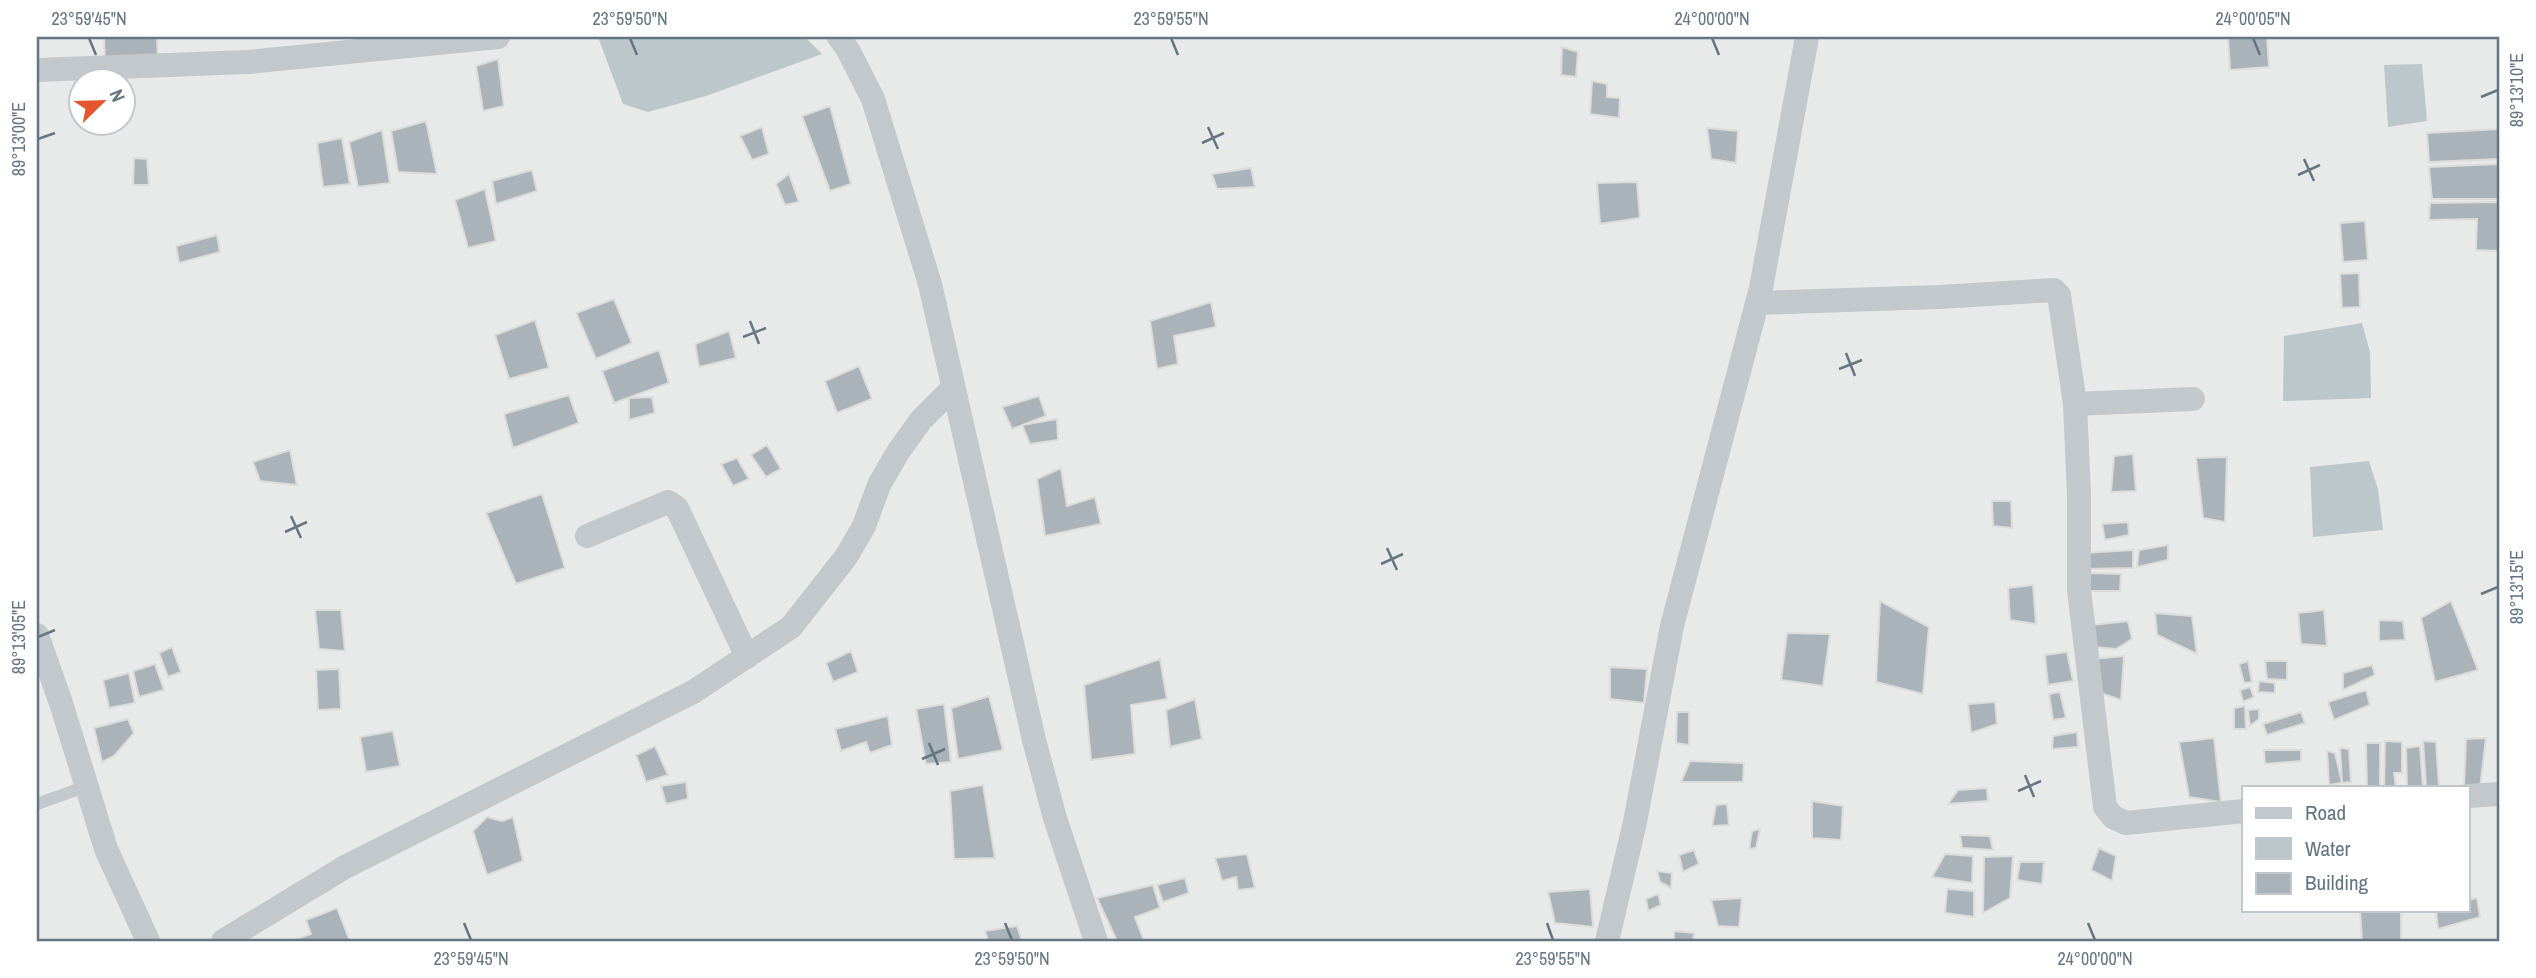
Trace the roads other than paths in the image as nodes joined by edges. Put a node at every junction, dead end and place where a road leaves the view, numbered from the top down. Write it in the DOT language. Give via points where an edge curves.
graph roads {
  1 [pos="498,37"];
  2 [pos="839,37"];
  3 [pos="1807,37"];
  4 [pos="37,70"];
  5 [pos="1757,303"];
  6 [pos="953,388"];
  7 [pos="2193,399"];
  8 [pos="2076,404"];
  9 [pos="587,536"];
  10 [pos="37,635"];
  11 [pos="747,657"];
  12 [pos="87,786"];
  13 [pos="2499,794"];
  14 [pos="2470,796"];
  15 [pos="37,804"];
  16 [pos="2242,811"];
  17 [pos="148,941"];
  18 [pos="223,941"];
  19 [pos="1096,941"];
  20 [pos="1607,941"];
  1 -- 4 [label="street" via="248,62"];
  2 -- 6 [label="street" via="873,99 930,284"];
  3 -- 5 [label="street"];
  5 -- 8 [label="street" via="2054,290 2059,295"];
  5 -- 20 [label="street" via="1672,626"];
  6 -- 11 [label="street" via="898,452 864,526 823,588 791,627"];
  6 -- 19 [label="street" via="1034,740"];
  7 -- 8 [label="street"];
  8 -- 16 [label="street" via="2078,590 2105,807 2126,823"];
  9 -- 11 [label="street" via="668,502 677,508"];
  10 -- 12 [label="street"];
  11 -- 18 [label="street" via="682,698 345,867"];
  12 -- 15 [label="lane"];
  12 -- 17 [label="street" via="106,849"];
  13 -- 14 [label="street"];
}
